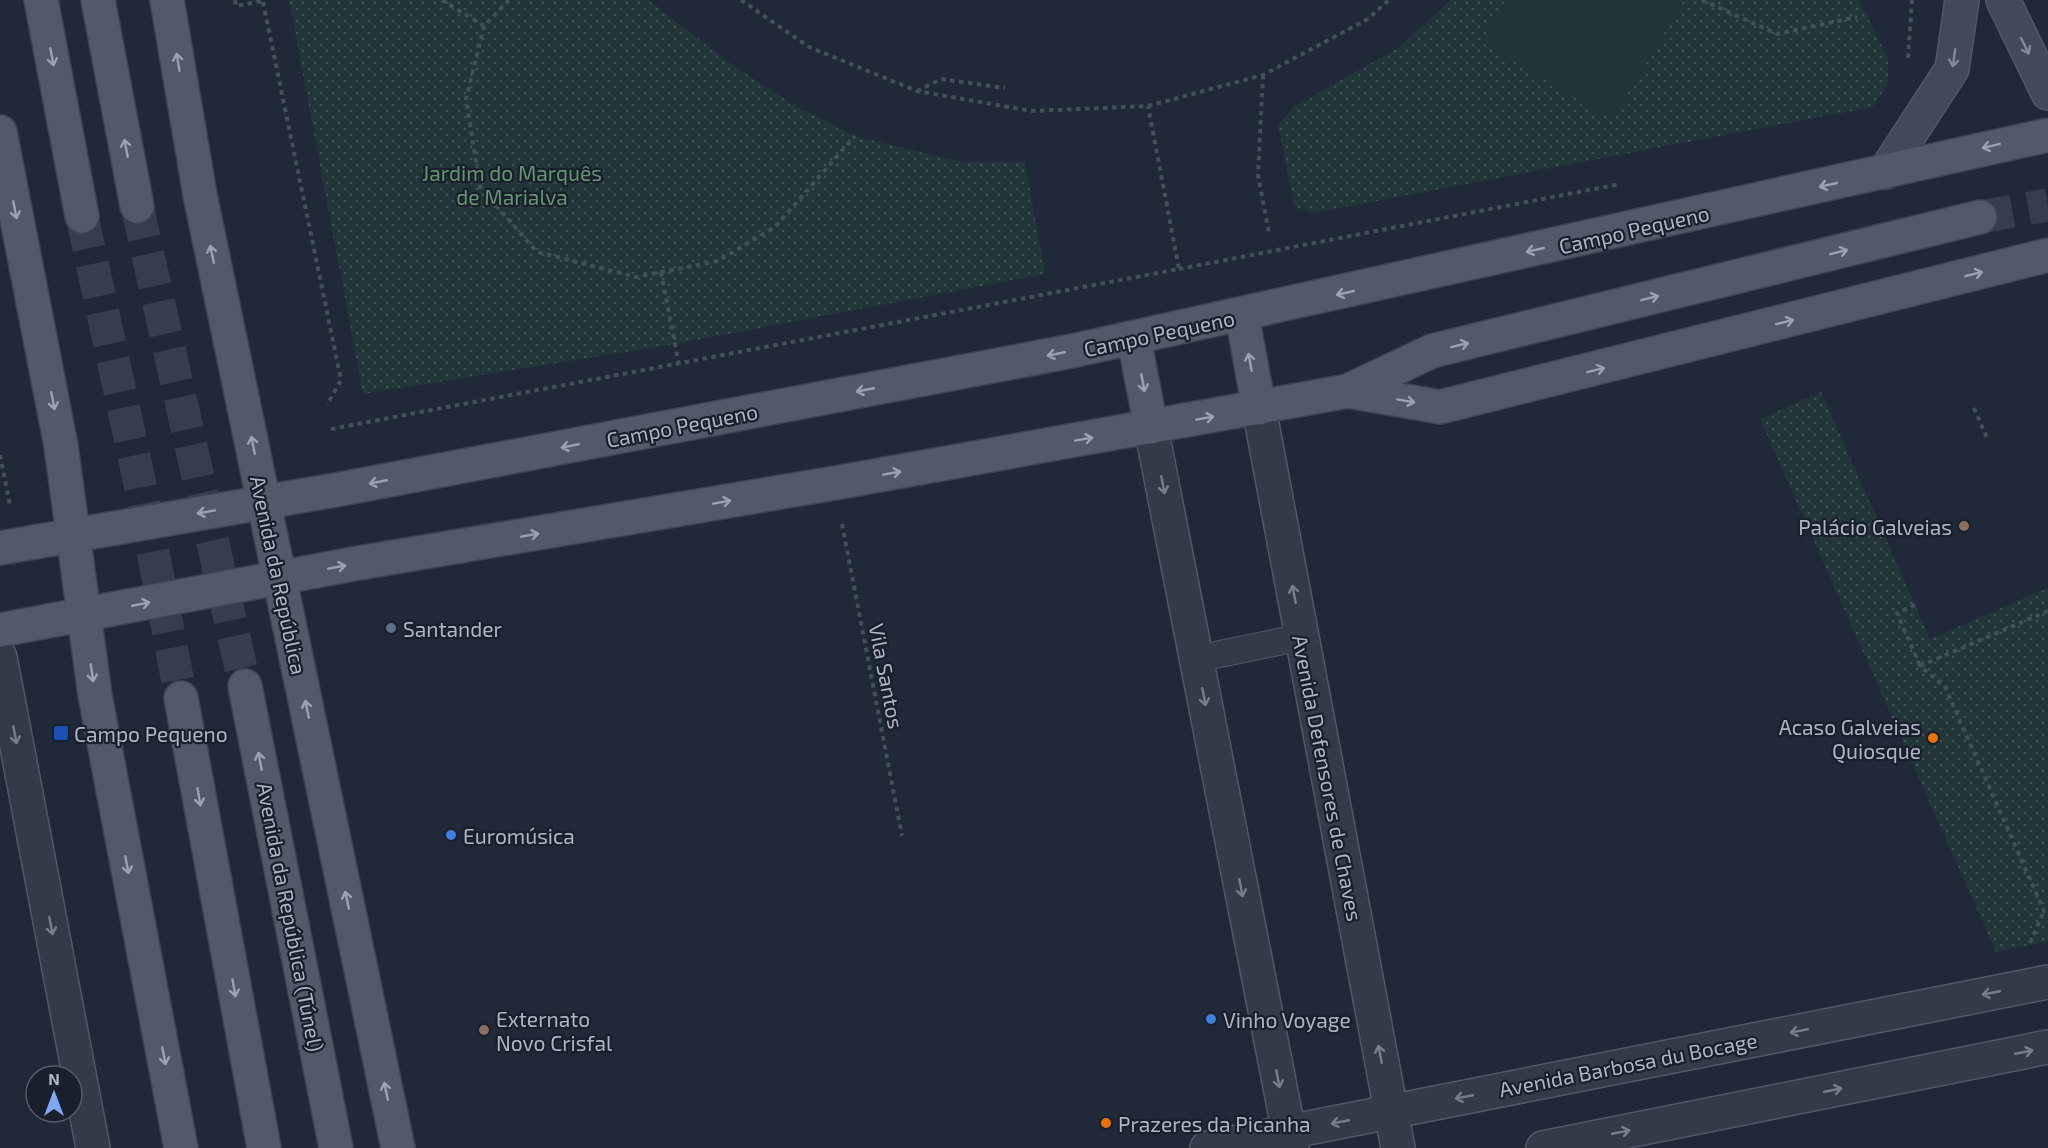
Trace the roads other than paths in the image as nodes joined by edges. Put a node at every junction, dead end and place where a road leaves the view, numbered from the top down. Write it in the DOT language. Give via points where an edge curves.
graph roads {
  1 [pos="41,0"];
  2 [pos="98,0"];
  3 [pos="168,0"];
  4 [pos="1962,0"];
  5 [pos="2003,0"];
  6 [pos="2048,93"];
  7 [pos="0,132"];
  8 [pos="2048,135"];
  9 [pos="1885,172"];
  10 [pos="137,206"];
  11 [pos="82,216"];
  12 [pos="1980,217"];
  13 [pos="2048,255"];
  14 [pos="1242,315"];
  15 [pos="1134,339"];
  16 [pos="1348,391"];
  17 [pos="1259,408"];
  18 [pos="1151,427"];
  19 [pos="264,502"];
  20 [pos="74,536"];
  21 [pos="0,548"];
  22 [pos="280,578"];
  23 [pos="84,615"];
  24 [pos="0,630"];
  25 [pos="1302,637"];
  26 [pos="0,657"];
  27 [pos="1197,659"];
  28 [pos="245,686"];
  29 [pos="181,698"];
  30 [pos="2048,982"];
  31 [pos="2048,1047"];
  32 [pos="1391,1112"];
  33 [pos="1290,1140"];
  34 [pos="93,1148"];
  35 [pos="182,1148"];
  36 [pos="264,1148"];
  37 [pos="336,1148"];
  38 [pos="398,1148"];
  39 [pos="1207,1148"];
  40 [pos="1398,1148"];
  41 [pos="1543,1148"];
  1 -- 11 [label="main road, one-way"];
  10 -- 2 [label="main road, one-way"];
  19 -- 3 [label="main road, Avenida da República, one-way" via="200,195"];
  4 -- 9 [label="street, one-way" via="1952,69"];
  5 -- 6 [label="street, one-way"];
  7 -- 20 [label="main road, one-way" via="61,446"];
  8 -- 9 [label="main road, Campo Pequeno, one-way"];
  9 -- 14 [label="main road, Campo Pequeno, one-way"];
  16 -- 12 [label="main road, one-way" via="1432,351"];
  16 -- 13 [label="main road, one-way" via="1440,407"];
  14 -- 15 [label="main road, Campo Pequeno"];
  17 -- 14 [label="main road, one-way"];
  15 -- 18 [label="main road, one-way"];
  15 -- 19 [label="main road, Campo Pequeno, one-way"];
  16 -- 17 [label="main road"];
  18 -- 17 [label="main road, one-way"];
  25 -- 17 [label="street, Avenida Defensores de Chaves, one-way"];
  22 -- 18 [label="main road, one-way"];
  18 -- 27 [label="street, one-way"];
  19 -- 20 [label="main road, Campo Pequeno, one-way"];
  19 -- 22 [label="main road, Avenida da República"];
  20 -- 21 [label="main road, Campo Pequeno"];
  20 -- 23 [label="main road"];
  23 -- 22 [label="main road, one-way"];
  38 -- 22 [label="main road, Avenida da República, one-way"];
  23 -- 24 [label="main road"];
  23 -- 35 [label="main road, one-way" via="95,695"];
  25 -- 27 [label="lane"];
  32 -- 25 [label="street, Avenida Defensores de Chaves, one-way"];
  26 -- 34 [label="street, one-way"];
  27 -- 33 [label="street, one-way"];
  37 -- 28 [label="main road, Avenida da República (Túnel), one-way"];
  29 -- 36 [label="main road, one-way"];
  30 -- 32 [label="street, Avenida Barbosa du Bocage, one-way"];
  41 -- 31 [label="street, one-way"];
  32 -- 33 [label="street, Avenida Barbosa du Bocage, one-way"];
  32 -- 40 [label="street, Avenida Defensores de Chaves"];
  33 -- 39 [label="street, Avenida Barbosa du Bocage"];
}
